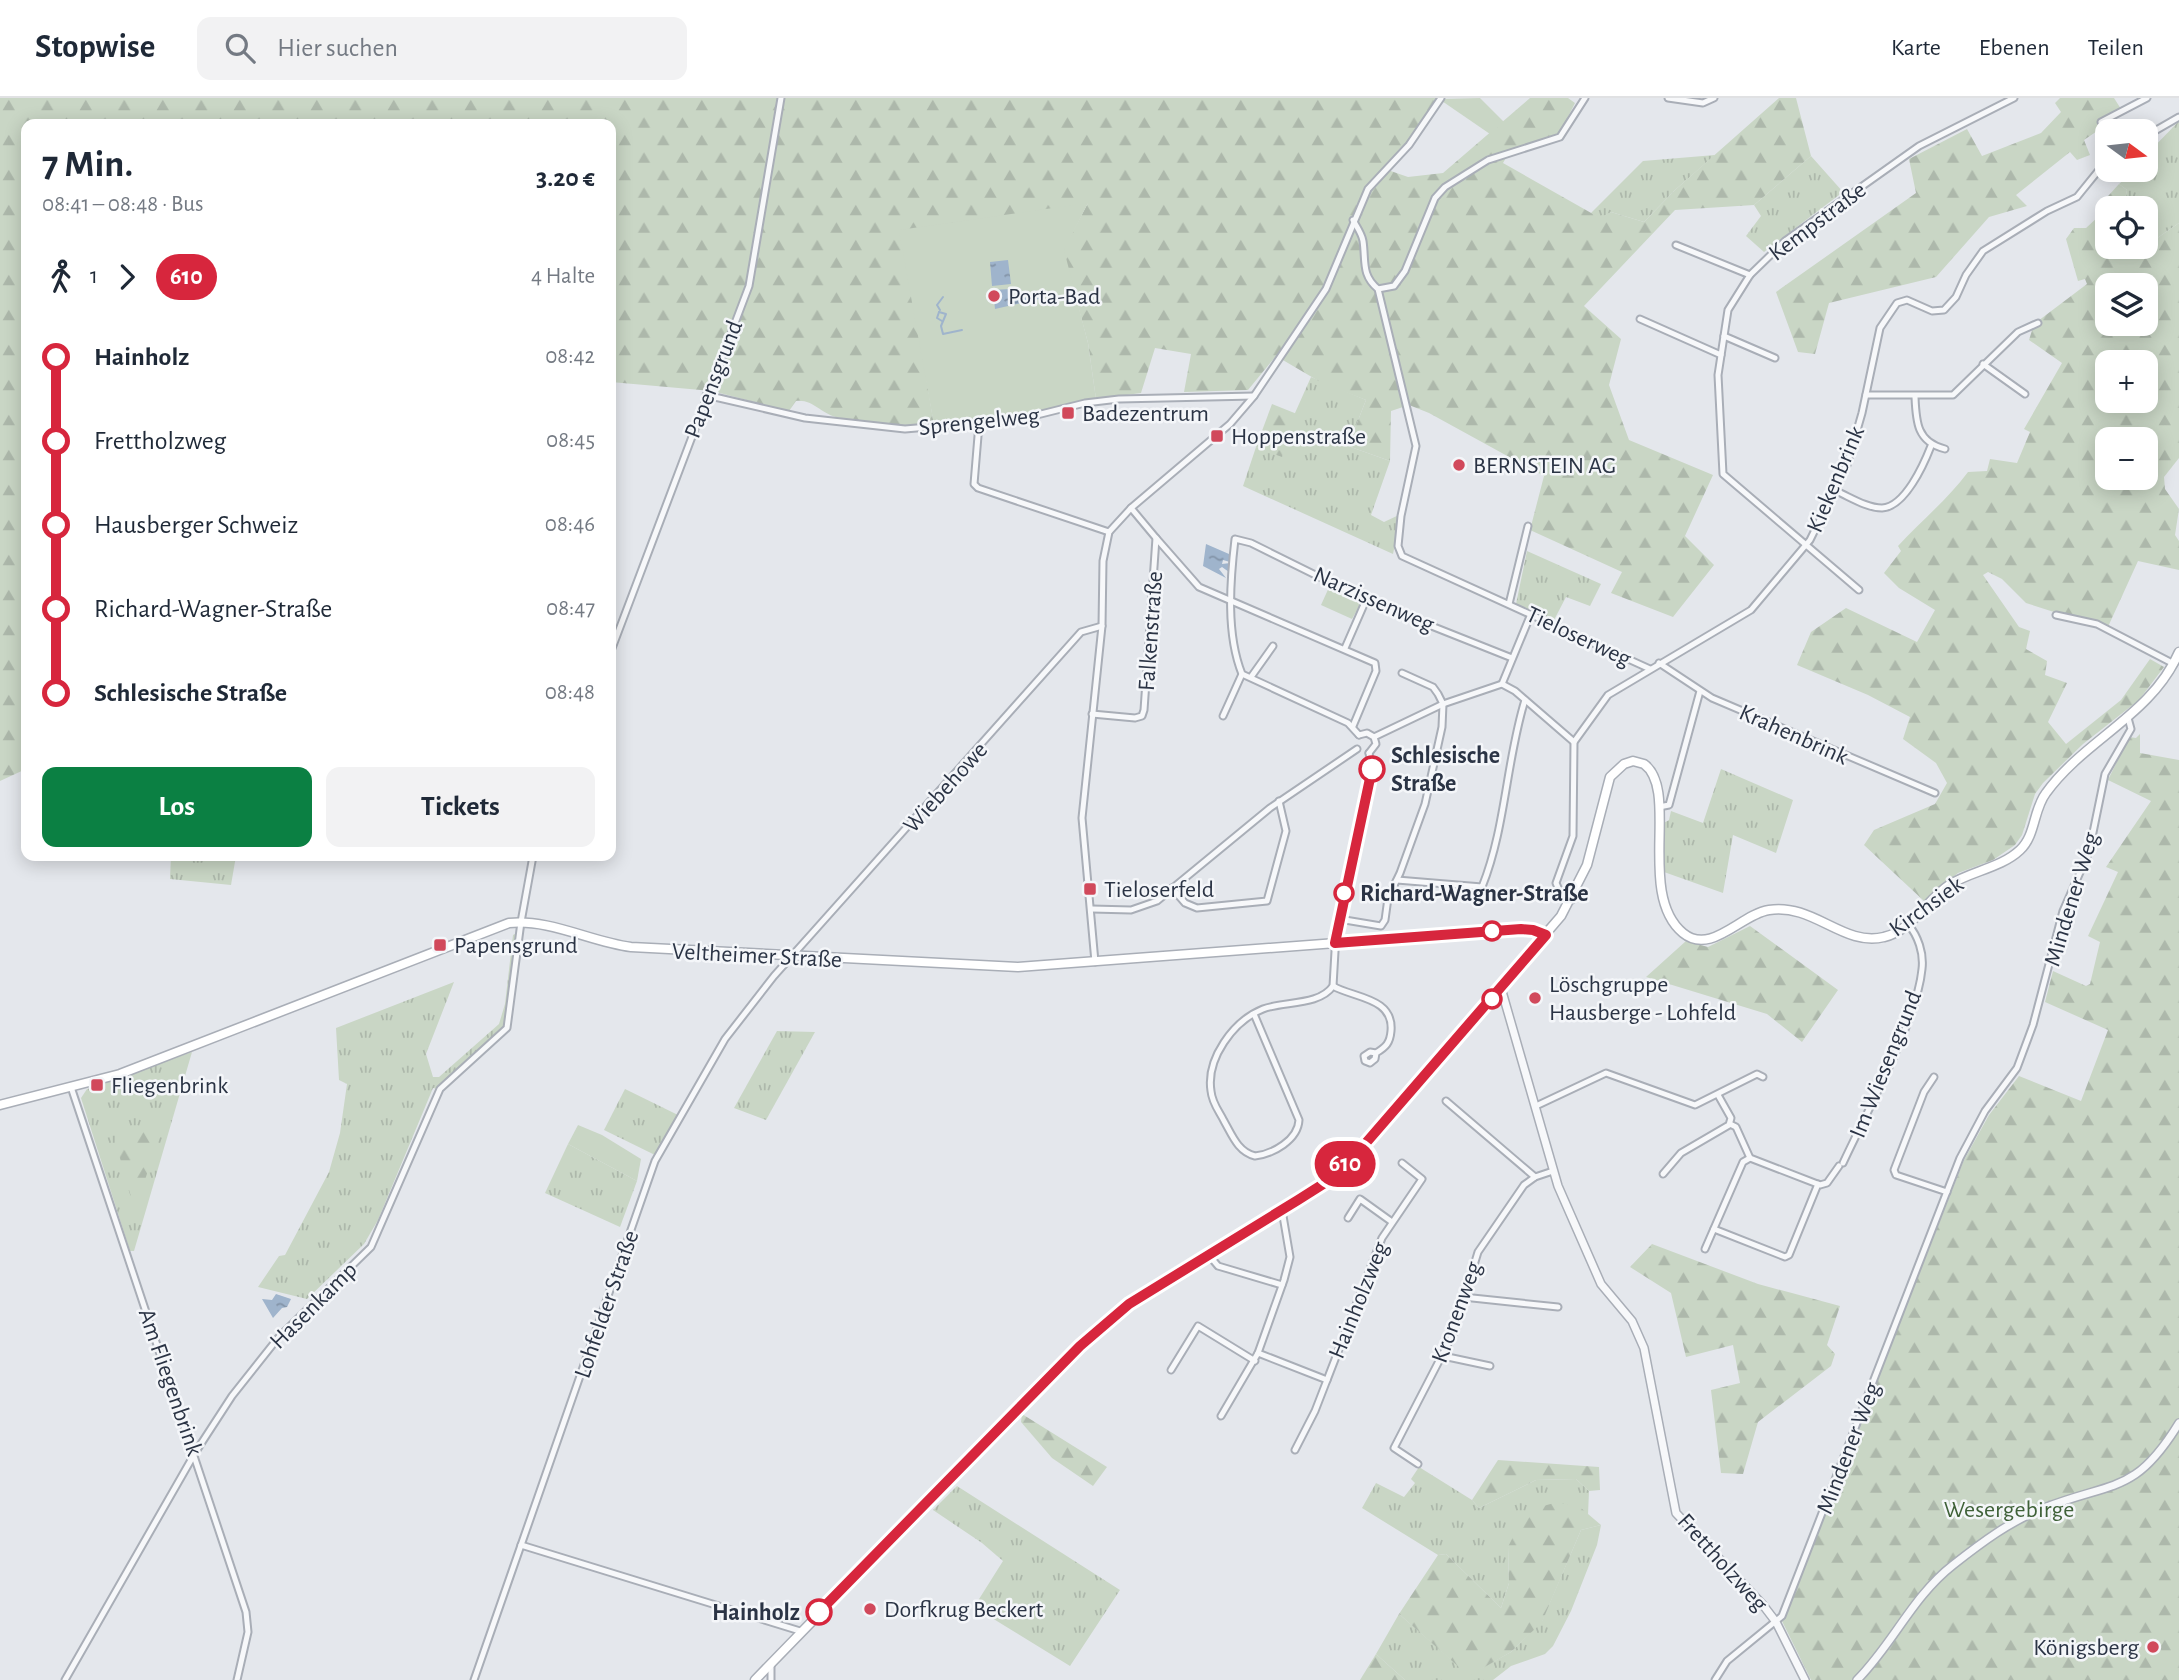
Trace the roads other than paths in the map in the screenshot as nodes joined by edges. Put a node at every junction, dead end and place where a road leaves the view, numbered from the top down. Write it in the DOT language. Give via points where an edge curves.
graph roads {
  1 [pos="781,98"];
  2 [pos="1441,98"];
  3 [pos="1585,98"];
  4 [pos="1668,98"];
  5 [pos="1714,98"];
  6 [pos="2014,98"];
  7 [pos="2147,98"];
  8 [pos="2179,117"];
  9 [pos="2107,119"];
  10 [pos="2158,129"];
  11 [pos="2095,175"];
  12 [pos="1353,220"];
  13 [pos="1676,245"];
  14 [pos="1750,275"];
  15 [pos="1378,289"];
  16 [pos="1640,319"];
  17 [pos="2038,323"];
  18 [pos="1724,335"];
  19 [pos="1721,355"];
  20 [pos="1775,358"];
  21 [pos="1983,365"];
  22 [pos="2025,394"];
  23 [pos="706,395"];
  24 [pos="1866,395"];
  25 [pos="1254,396"];
  26 [pos="1915,397"];
  27 [pos="979,424"];
  28 [pos="1931,446"];
  29 [pos="1945,449"];
  30 [pos="1836,491"];
  31 [pos="1131,508"];
  32 [pos="1528,526"];
  33 [pos="1109,532"];
  34 [pos="1156,538"];
  35 [pos="1805,547"];
  36 [pos="1859,590"];
  37 [pos="1366,600"];
  38 [pos="1232,601"];
  39 [pos="1509,604"];
  40 [pos="1531,614"];
  41 [pos="2056,615"];
  42 [pos="1102,626"];
  43 [pos="616,638"];
  44 [pos="1273,646"];
  45 [pos="1345,648"];
  46 [pos="2179,652"];
  47 [pos="1513,658"];
  48 [pos="1659,663"];
  49 [pos="2174,664"];
  50 [pos="1650,669"];
  51 [pos="1402,673"];
  52 [pos="1242,674"];
  53 [pos="1251,677"];
  54 [pos="1502,684"];
  55 [pos="1700,691"];
  56 [pos="1525,700"];
  57 [pos="1443,704"];
  58 [pos="1092,714"];
  59 [pos="1223,716"];
  60 [pos="2128,718"];
  61 [pos="1353,726"];
  62 [pos="1359,735"];
  63 [pos="1374,737"];
  64 [pos="1574,742"];
  65 [pos="1357,749"];
  66 [pos="1370,753"];
  67 [pos="1935,793"];
  68 [pos="1279,801"];
  69 [pos="1659,807"];
  70 [pos="532,861"];
  71 [pos="1397,880"];
  72 [pos="1172,888"];
  73 [pos="1572,900"];
  74 [pos="1092,909"];
  75 [pos="1339,919"];
  76 [pos="521,922"];
  77 [pos="1908,924"];
  78 [pos="1546,935"];
  79 [pos="1335,943"];
  80 [pos="794,957"];
  81 [pos="1096,962"];
  82 [pos="1333,986"];
  83 [pos="1501,988"];
  84 [pos="1254,1014"];
  85 [pos="1376,1053"];
  86 [pos="1763,1077"];
  87 [pos="1934,1077"];
  88 [pos="71,1087"];
  89 [pos="1718,1095"];
  90 [pos="1446,1101"];
  91 [pos="0,1105"];
  92 [pos="1536,1106"];
  93 [pos="1730,1124"];
  94 [pos="1750,1158"];
  95 [pos="1402,1163"];
  96 [pos="1553,1171"];
  97 [pos="1663,1174"];
  98 [pos="1535,1177"];
  99 [pos="1818,1184"];
  100 [pos="1947,1192"];
  101 [pos="1282,1210"];
  102 [pos="1348,1218"];
  103 [pos="1392,1222"];
  104 [pos="1714,1230"];
  105 [pos="1705,1249"];
  106 [pos="1208,1254"];
  107 [pos="1282,1285"];
  108 [pos="1463,1297"];
  109 [pos="1558,1307"];
  110 [pos="1258,1353"];
  111 [pos="1443,1356"];
  112 [pos="1255,1361"];
  113 [pos="1490,1366"];
  114 [pos="1171,1370"];
  115 [pos="1327,1380"];
  116 [pos="1221,1416"];
  117 [pos="2179,1423"];
  118 [pos="1295,1450"];
  119 [pos="195,1453"];
  120 [pos="1418,1464"];
  121 [pos="521,1545"];
  122 [pos="1776,1622"];
  123 [pos="800,1630"];
  124 [pos="771,1661"];
  125 [pos="65,1680"];
  126 [pos="237,1680"];
  127 [pos="474,1680"];
  128 [pos="755,1680"];
  129 [pos="771,1680"];
  130 [pos="1715,1680"];
  131 [pos="1805,1680"];
  132 [pos="1857,1680"];
  1 -- 23 [label="street, Papensgrund" via="749,286"];
  2 -- 12 [label="street" via="1409,145 1368,189"];
  3 -- 15 [label="street" via="1560,137 1488,160 1446,187 1435,198 1405,271 1394,286"];
  4 -- 5 [label="street" via="1703,103"];
  6 -- 14 [label="street, Kempstraße" via="1919,146 1785,241"];
  7 -- 9 [label="street"];
  8 -- 10 [label="street"];
  11 -- 24 [label="street, Kiekenbrink" via="2077,197 1983,251 1944,310 1932,311 1907,300 1898,303 1876,340"];
  12 -- 15 [label="street" via="1363,238 1364,269"];
  12 -- 25 [label="street" via="1326,289"];
  13 -- 14 [label="street"];
  14 -- 18 [label="street, Kempstraße" via="1728,310"];
  15 -- 39 [label="street, Tieloserweg" via="1416,446 1398,546 1402,556"];
  16 -- 19 [label="street"];
  17 -- 21 [label="street" via="2018,332"];
  18 -- 19 [label="street, Kempstraße"];
  18 -- 20 [label="street"];
  19 -- 35 [label="street, Kempstraße" via="1723,474"];
  21 -- 22 [label="street"];
  21 -- 26 [label="street" via="1953,395"];
  23 -- 27 [label="street, Sprengelweg" via="805,418 879,427"];
  23 -- 43 [label="street, Papensgrund"];
  24 -- 26 [label="street"];
  24 -- 30 [label="street, Kiekenbrink"];
  25 -- 27 [label="street, Sprengelweg" via="1119,399"];
  25 -- 31 [label="street" via="1217,436"];
  26 -- 28 [label="street" via="1916,425"];
  27 -- 33 [label="street" via="974,484 978,488"];
  28 -- 29 [label="street"];
  28 -- 30 [label="street" via="1920,473 1895,504 1872,507"];
  30 -- 35 [label="street, Kiekenbrink"];
  31 -- 33 [label="street"];
  31 -- 34 [label="street, Falkenstraße"];
  32 -- 39 [label="street, Tieloserweg"];
  33 -- 42 [label="street" via="1102,561"];
  34 -- 38 [label="street, Falkenstraße" via="1199,587"];
  34 -- 58 [label="street, Falkenstraße" via="1142,716"];
  35 -- 36 [label="street, Kempstraße"];
  35 -- 48 [label="street, Kiekenbrink" via="1751,610"];
  37 -- 38 [label="street, Narzissenweg" via="1251,542 1235,539"];
  37 -- 45 [label="street"];
  37 -- 47 [label="street, Narzissenweg"];
  38 -- 45 [label="street"];
  38 -- 52 [label="street" via="1234,653"];
  39 -- 40 [label="street, Tieloserweg"];
  40 -- 47 [label="street"];
  40 -- 50 [label="street, Tieloserweg"];
  41 -- 49 [label="street" via="2097,624"];
  42 -- 58 [label="street"];
  42 -- 80 [label="street, Wiebehowe" via="1081,632"];
  44 -- 53 [label="street"];
  45 -- 61 [label="street" via="1371,660 1377,669"];
  46 -- 49 [label="main road, Kirchsiek"];
  47 -- 54 [label="street"];
  48 -- 50 [label="street, Kiekenbrink"];
  48 -- 55 [label="street, Krahenbrink"];
  49 -- 60 [label="main road, Kirchsiek"];
  50 -- 64 [label="street, Kiekenbrink" via="1608,695"];
  51 -- 57 [label="street" via="1433,687"];
  52 -- 53 [label="street"];
  52 -- 59 [label="street"];
  53 -- 61 [label="street"];
  54 -- 56 [label="street"];
  54 -- 57 [label="street"];
  55 -- 67 [label="street, Krahenbrink"];
  55 -- 69 [label="street" via="1670,805"];
  56 -- 64 [label="street"];
  56 -- 71 [label="street" via="1497,838 1482,887"];
  57 -- 63 [label="street"];
  57 -- 71 [label="street" via="1432,777"];
  58 -- 74 [label="street" via="1082,818"];
  60 -- 77 [label="main road, Kirchsiek" via="2046,793 2030,835 2018,852 1949,886"];
  60 -- 100 [label="street, Mindener Weg" via="2131,729 2105,774 2089,852 2063,911 2017,1068 1984,1111"];
  61 -- 62 [label="street"];
  62 -- 63 [label="street"];
  62 -- 65 [label="street"];
  63 -- 66 [label="street" via="1376,744"];
  64 -- 73 [label="street" via="1573,836 1556,883"];
  65 -- 66 [label="street"];
  65 -- 68 [label="street"];
  66 -- 75 [label="street" via="1372,772"];
  68 -- 72 [label="street"];
  68 -- 72 [label="street" via="1286,831 1267,901 1197,908 1185,903"];
  69 -- 73 [label="main road, Kirchsiek" via="1657,781 1649,767 1633,761 1618,767 1607,787 1587,865"];
  69 -- 77 [label="main road, Kirchsiek" via="1664,898 1675,925 1691,938 1710,939 1750,915 1774,909 1807,913 1861,938 1889,936"];
  70 -- 76 [label="street"];
  71 -- 75 [label="street" via="1381,926"];
  72 -- 74 [label="street" via="1145,907"];
  73 -- 78 [label="main road, Kirchsiek"];
  74 -- 81 [label="street"];
  75 -- 79 [label="street"];
  76 -- 80 [label="main road, Veltheimer Straße" via="631,947"];
  76 -- 88 [label="main road, Veltheimer Straße" via="120,1074"];
  76 -- 119 [label="street, Hasenkamp" via="508,1028 440,1089 371,1247 266,1351"];
  77 -- 99 [label="street, Im Wiesengrund" via="1921,952 1918,983 1904,1029 1841,1165 1826,1183"];
  78 -- 79 [label="main road, Veltheimer Straße" via="1521,929"];
  78 -- 83 [label="main road, Kirchsiek"];
  79 -- 81 [label="main road, Veltheimer Straße"];
  79 -- 82 [label="street"];
  80 -- 81 [label="main road, Veltheimer Straße" via="1017,967"];
  80 -- 121 [label="street, Lohfelder Straße" via="725,1039 655,1161"];
  82 -- 84 [label="street" via="1322,997"];
  82 -- 85 [label="street" via="1371,999 1388,1014 1391,1034 1387,1047"];
  83 -- 92 [label="street, Frettholzweg"];
  83 -- 101 [label="main road, Kirchsiek" via="1352,1159 1328,1181"];
  84 -- 84 [label="street" via="1228,1038 1211,1077 1214,1104 1238,1146 1255,1156 1291,1139 1299,1120"];
  86 -- 89 [label="street" via="1758,1074"];
  87 -- 100 [label="street" via="1894,1170 1896,1175"];
  88 -- 91 [label="main road, Veltheimer Straße"];
  88 -- 119 [label="street, Am Fliegenbrink"];
  89 -- 92 [label="street" via="1695,1105 1606,1073"];
  89 -- 93 [label="street"];
  90 -- 98 [label="street"];
  92 -- 96 [label="street, Frettholzweg"];
  93 -- 94 [label="street"];
  93 -- 97 [label="street" via="1681,1153"];
  94 -- 99 [label="street"];
  94 -- 104 [label="street" via="1743,1163"];
  95 -- 103 [label="street, Hainholzweg" via="1423,1178"];
  96 -- 98 [label="street, Kronenweg"];
  96 -- 122 [label="street, Frettholzweg" via="1601,1284 1632,1321 1644,1348 1676,1513"];
  98 -- 108 [label="street, Kronenweg" via="1524,1185 1478,1252"];
  99 -- 104 [label="street" via="1785,1257"];
  100 -- 122 [label="street, Mindener Weg" via="1792,1592"];
  101 -- 106 [label="main road, Kirchsiek"];
  101 -- 107 [label="street" via="1290,1257"];
  102 -- 103 [label="street, Hainholzweg" via="1360,1199"];
  103 -- 115 [label="street, Hainholzweg"];
  104 -- 105 [label="street"];
  106 -- 107 [label="street" via="1218,1266"];
  106 -- 123 [label="main road, Kirchsiek" via="1129,1304 1080,1346"];
  107 -- 110 [label="street"];
  108 -- 109 [label="street"];
  108 -- 111 [label="street, Kronenweg"];
  110 -- 112 [label="street"];
  110 -- 115 [label="street, Hainholzweg"];
  111 -- 113 [label="street"];
  111 -- 120 [label="street, Kronenweg" via="1394,1448"];
  112 -- 114 [label="street" via="1198,1326"];
  112 -- 116 [label="street"];
  115 -- 118 [label="street, Hainholzweg"];
  117 -- 132 [label="street" via="2156,1457 2130,1480 2024,1517 1955,1564 1920,1596"];
  119 -- 125 [label="street, Hasenkamp"];
  119 -- 126 [label="street, Am Fliegenbrink" via="246,1612 248,1632"];
  121 -- 123 [label="street"];
  121 -- 127 [label="street, Lohfelder Straße"];
  122 -- 130 [label="street, Mindener Weg" via="1727,1661"];
  122 -- 131 [label="street, Frettholzweg"];
  123 -- 124 [label="main road, Kirchsiek"];
  124 -- 128 [label="main road, Kirchsiek"];
  124 -- 129 [label="street"];
}
